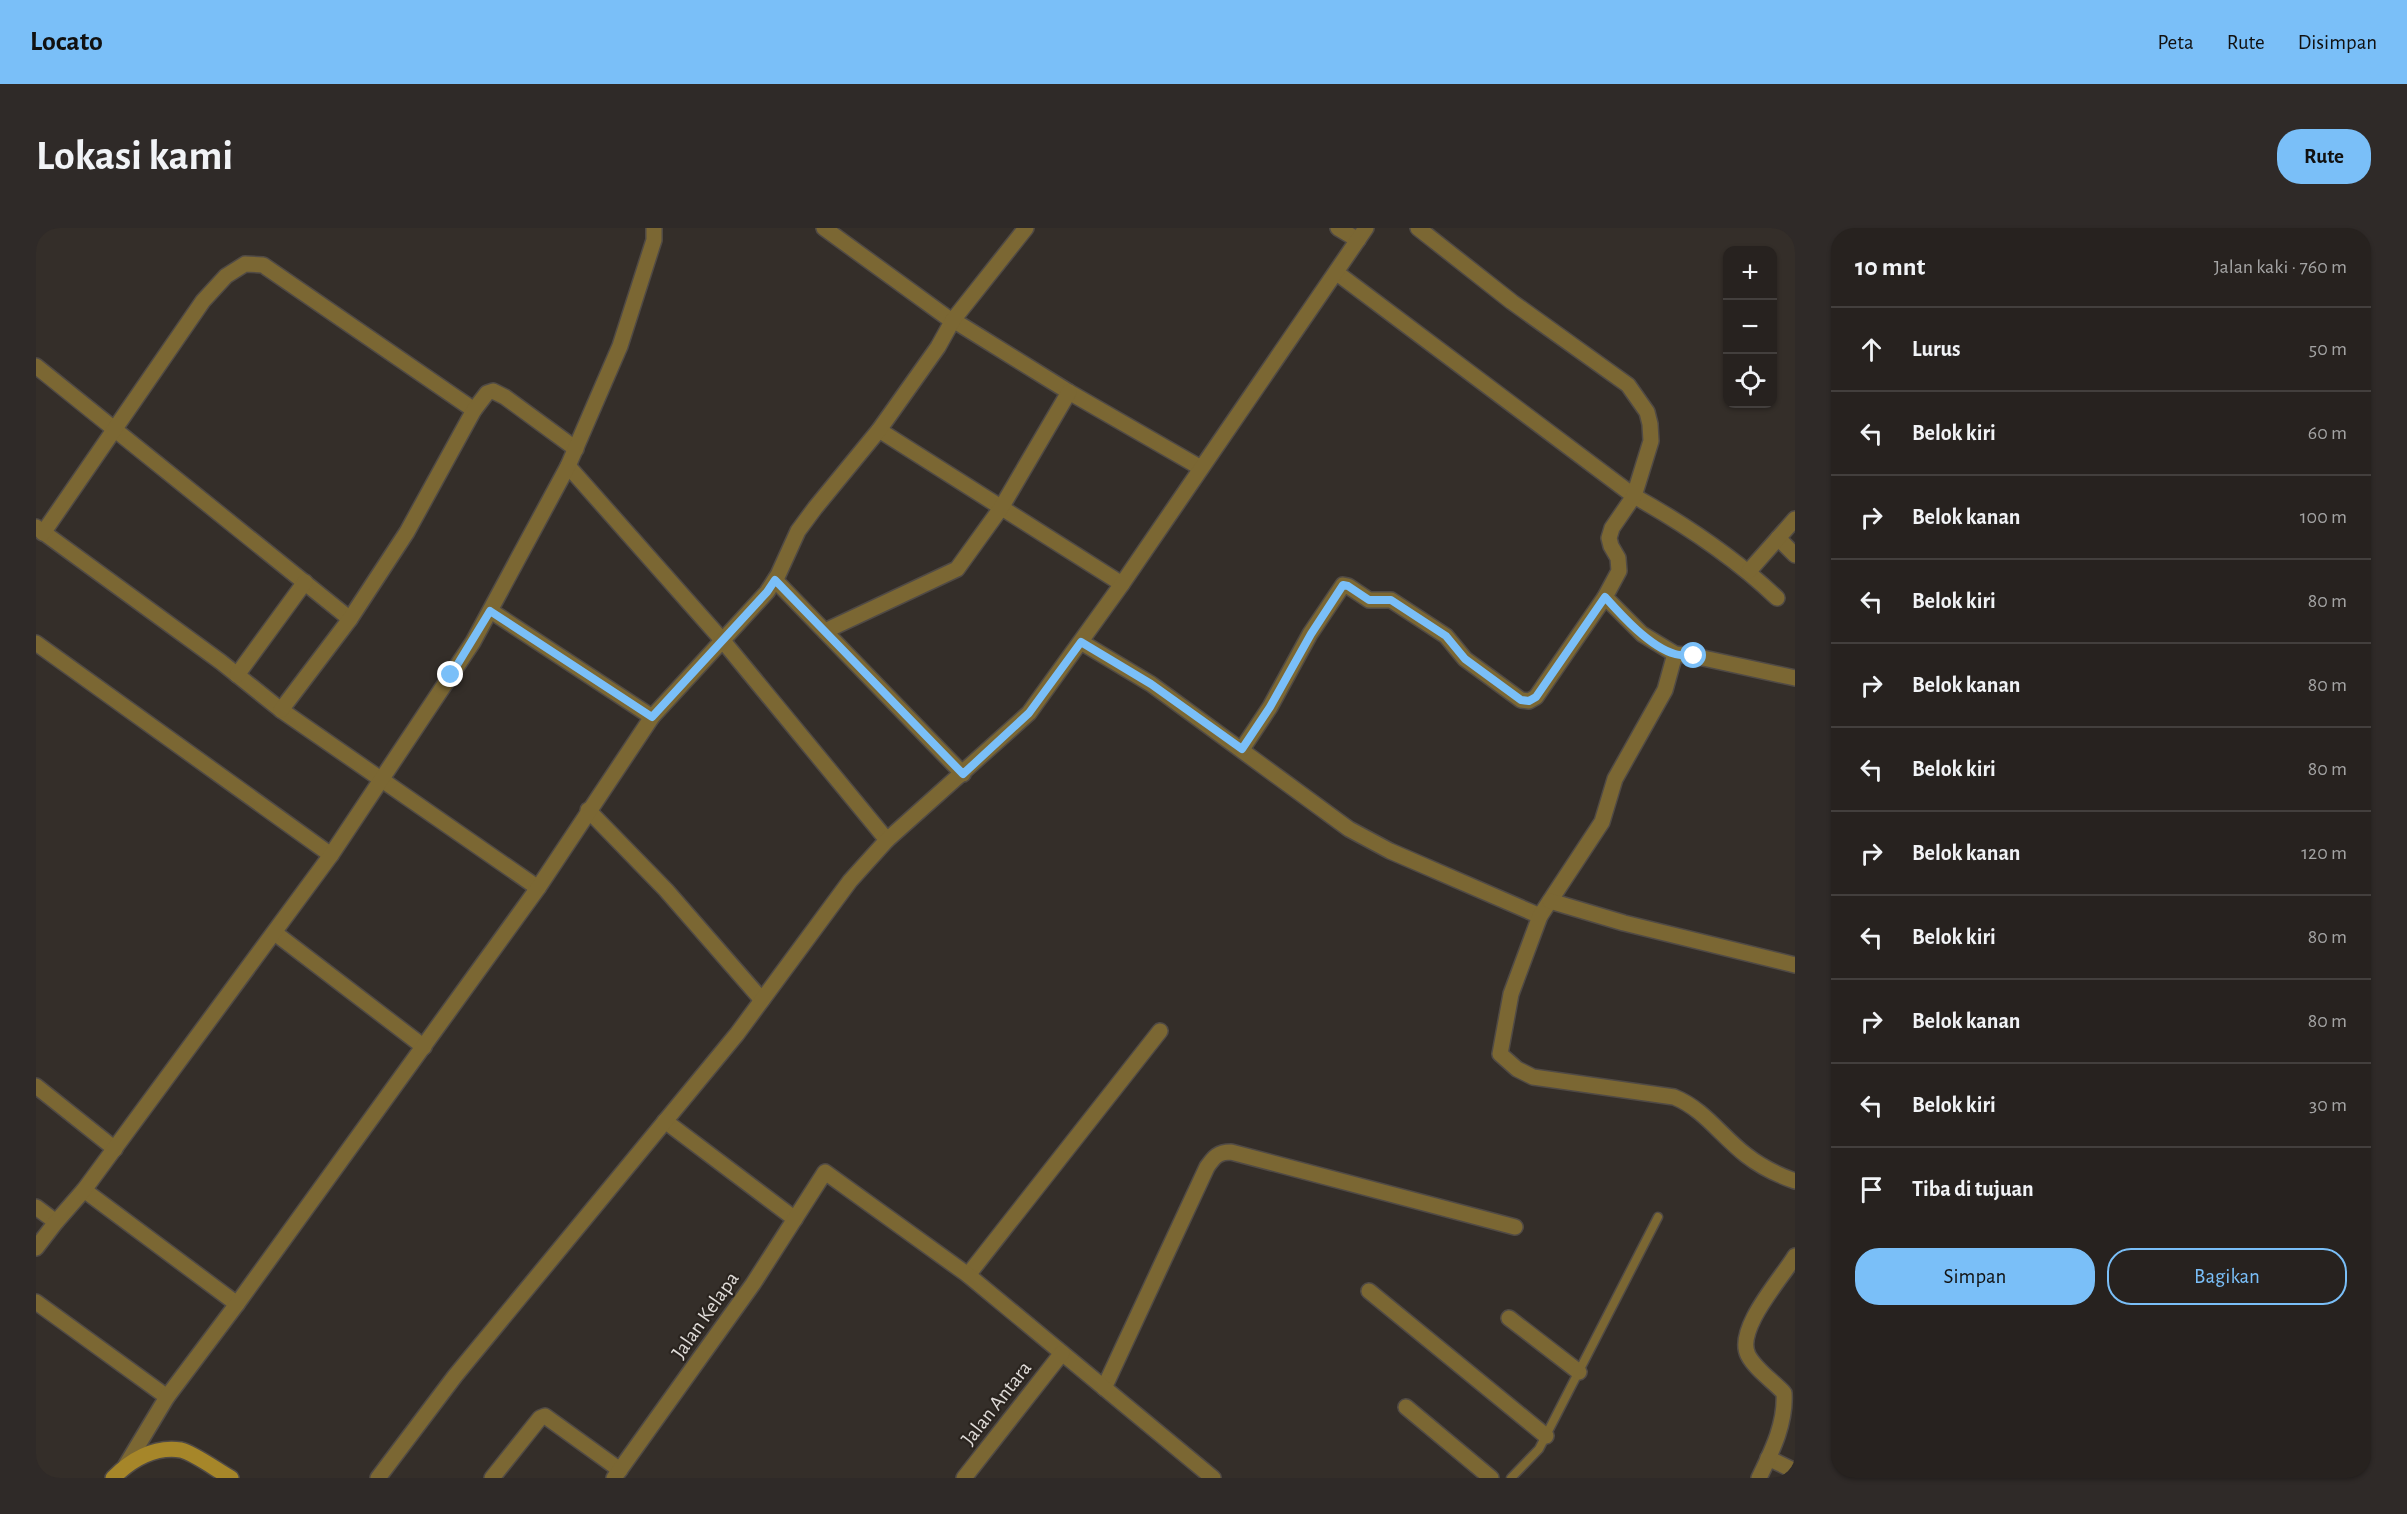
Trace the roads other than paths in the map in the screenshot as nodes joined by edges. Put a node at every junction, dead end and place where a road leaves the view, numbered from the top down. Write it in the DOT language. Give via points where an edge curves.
graph roads {
  1 [pos="654,228"];
  2 [pos="824,228"];
  3 [pos="1338,228"];
  4 [pos="1418,228"];
  5 [pos="1019,230"];
  6 [pos="1362,234"];
  7 [pos="1336,273"];
  8 [pos="952,321"];
  9 [pos="36,366"];
  10 [pos="1069,392"];
  11 [pos="474,411"];
  12 [pos="114,429"];
  13 [pos="879,430"];
  14 [pos="576,449"];
  15 [pos="568,466"];
  16 [pos="1201,468"];
  17 [pos="1634,496"];
  18 [pos="1001,508"];
  19 [pos="1795,519"];
  20 [pos="40,530"];
  21 [pos="1778,538"];
  22 [pos="1795,555"];
  23 [pos="1749,571"];
  24 [pos="775,580"];
  25 [pos="305,582"];
  26 [pos="1122,584"];
  27 [pos="1605,597"];
  28 [pos="1777,598"];
  29 [pos="490,611"];
  30 [pos="350,619"];
  31 [pos="825,631"];
  32 [pos="723,641"];
  33 [pos="1081,642"];
  34 [pos="37,646"];
  35 [pos="1675,654"];
  36 [pos="237,675"];
  37 [pos="1795,678"];
  38 [pos="281,710"];
  39 [pos="652,717"];
  40 [pos="1242,749"];
  41 [pos="963,774"];
  42 [pos="379,780"];
  43 [pos="588,810"];
  44 [pos="887,840"];
  45 [pos="331,855"];
  46 [pos="538,888"];
  47 [pos="1550,901"];
  48 [pos="1540,916"];
  49 [pos="275,933"];
  50 [pos="1795,965"];
  51 [pos="762,1000"];
  52 [pos="1160,1031"];
  53 [pos="424,1047"];
  54 [pos="36,1086"];
  55 [pos="665,1121"];
  56 [pos="115,1149"];
  57 [pos="1795,1181"];
  58 [pos="84,1190"];
  59 [pos="36,1207"];
  60 [pos="1658,1217"];
  61 [pos="795,1219"];
  62 [pos="56,1222"];
  63 [pos="1515,1227"];
  64 [pos="36,1248"];
  65 [pos="1795,1256"];
  66 [pos="968,1275"];
  67 [pos="1369,1291"];
  68 [pos="36,1302"];
  69 [pos="237,1304"];
  70 [pos="1509,1318"];
  71 [pos="1062,1353"];
  72 [pos="1578,1372"];
  73 [pos="1104,1388"];
  74 [pos="167,1397"];
  75 [pos="1406,1407"];
  76 [pos="1795,1410"];
  77 [pos="1780,1427"];
  78 [pos="1546,1436"];
  79 [pos="1768,1458"];
  80 [pos="126,1465"];
  81 [pos="1795,1471"];
  82 [pos="617,1474"];
  83 [pos="113,1478"];
  84 [pos="231,1478"];
  85 [pos="378,1478"];
  86 [pos="492,1478"];
  87 [pos="964,1478"];
  88 [pos="1213,1478"];
  89 [pos="1491,1478"];
  90 [pos="1511,1478"];
  91 [pos="1759,1478"];
  1 -- 14 [label="street" via="654,240 620,346"];
  2 -- 8 [label="street"];
  3 -- 6 [label="street"];
  4 -- 17 [label="street" via="1628,385 1647,412 1651,441"];
  5 -- 8 [label="street"];
  6 -- 7 [label="street"];
  7 -- 16 [label="street"];
  7 -- 17 [label="street"];
  8 -- 10 [label="street"];
  8 -- 13 [label="street"];
  9 -- 12 [label="street"];
  10 -- 16 [label="street"];
  10 -- 18 [label="street"];
  11 -- 12 [label="street" via="263,265 245,264 226,276 203,301"];
  11 -- 14 [label="street" via="493,391"];
  11 -- 30 [label="street" via="407,532"];
  12 -- 20 [label="street"];
  12 -- 25 [label="street"];
  13 -- 18 [label="street"];
  13 -- 24 [label="street" via="804,524"];
  14 -- 15 [label="street"];
  15 -- 29 [label="street"];
  15 -- 32 [label="street"];
  16 -- 26 [label="street"];
  17 -- 23 [label="street"];
  17 -- 27 [label="street" via="1609,538 1620,565"];
  18 -- 26 [label="street"];
  18 -- 31 [label="street" via="957,569"];
  19 -- 21 [label="street"];
  20 -- 36 [label="street"];
  21 -- 22 [label="street"];
  21 -- 23 [label="street"];
  23 -- 28 [label="street"];
  24 -- 31 [label="street"];
  24 -- 32 [label="street"];
  25 -- 30 [label="street"];
  25 -- 36 [label="street"];
  26 -- 33 [label="street"];
  27 -- 35 [label="street" via="1642,634"];
  27 -- 40 [label="street" via="1536,697 1529,701 1521,700 1465,659 1446,636 1391,600 1369,600 1343,585"];
  29 -- 39 [label="street"];
  29 -- 42 [label="street" via="461,662"];
  30 -- 38 [label="street"];
  31 -- 41 [label="street"];
  32 -- 39 [label="street"];
  32 -- 44 [label="street"];
  33 -- 40 [label="street" via="1151,684"];
  33 -- 41 [label="street" via="1029,713"];
  34 -- 45 [label="street"];
  35 -- 37 [label="street"];
  35 -- 47 [label="street" via="1665,690 1615,779 1602,822"];
  36 -- 38 [label="street"];
  38 -- 42 [label="street"];
  39 -- 43 [label="street"];
  40 -- 48 [label="street" via="1349,829 1400,856"];
  41 -- 44 [label="street"];
  42 -- 45 [label="street"];
  42 -- 46 [label="street"];
  43 -- 46 [label="street"];
  43 -- 51 [label="street" via="666,890"];
  44 -- 51 [label="street" via="850,881"];
  45 -- 49 [label="street"];
  46 -- 53 [label="street"];
  47 -- 48 [label="street"];
  47 -- 50 [label="street"];
  48 -- 57 [label="street" via="1511,994 1500,1054 1533,1077 1674,1097 1700,1113 1745,1155"];
  49 -- 53 [label="street"];
  49 -- 56 [label="street"];
  51 -- 55 [label="street"];
  52 -- 66 [label="street"];
  53 -- 69 [label="street"];
  54 -- 56 [label="street"];
  55 -- 61 [label="street"];
  55 -- 85 [label="street" via="455,1376"];
  56 -- 58 [label="street"];
  58 -- 62 [label="street"];
  58 -- 69 [label="street"];
  59 -- 62 [label="street"];
  60 -- 72 [label="lane"];
  61 -- 66 [label="street, Jalan Kelapa" via="825,1172"];
  61 -- 82 [label="street, Jalan Kelapa"];
  62 -- 64 [label="street"];
  63 -- 73 [label="street" via="1221,1152 1207,1167"];
  65 -- 77 [label="street" via="1750,1325 1745,1345 1748,1355 1784,1393"];
  66 -- 71 [label="street"];
  67 -- 78 [label="street"];
  68 -- 74 [label="street"];
  69 -- 74 [label="street"];
  70 -- 72 [label="street"];
  71 -- 73 [label="street"];
  71 -- 87 [label="street, Jalan Antara"];
  72 -- 78 [label="lane"];
  73 -- 88 [label="street"];
  74 -- 80 [label="street"];
  75 -- 89 [label="street"];
  76 -- 77 [label="street"];
  77 -- 79 [label="street"];
  78 -- 90 [label="lane"];
  79 -- 81 [label="street"];
  79 -- 91 [label="street"];
  80 -- 83 [label="main road"];
  80 -- 84 [label="main road" via="142,1455 182,1450"];
  82 -- 86 [label="street" via="545,1416"];
}
